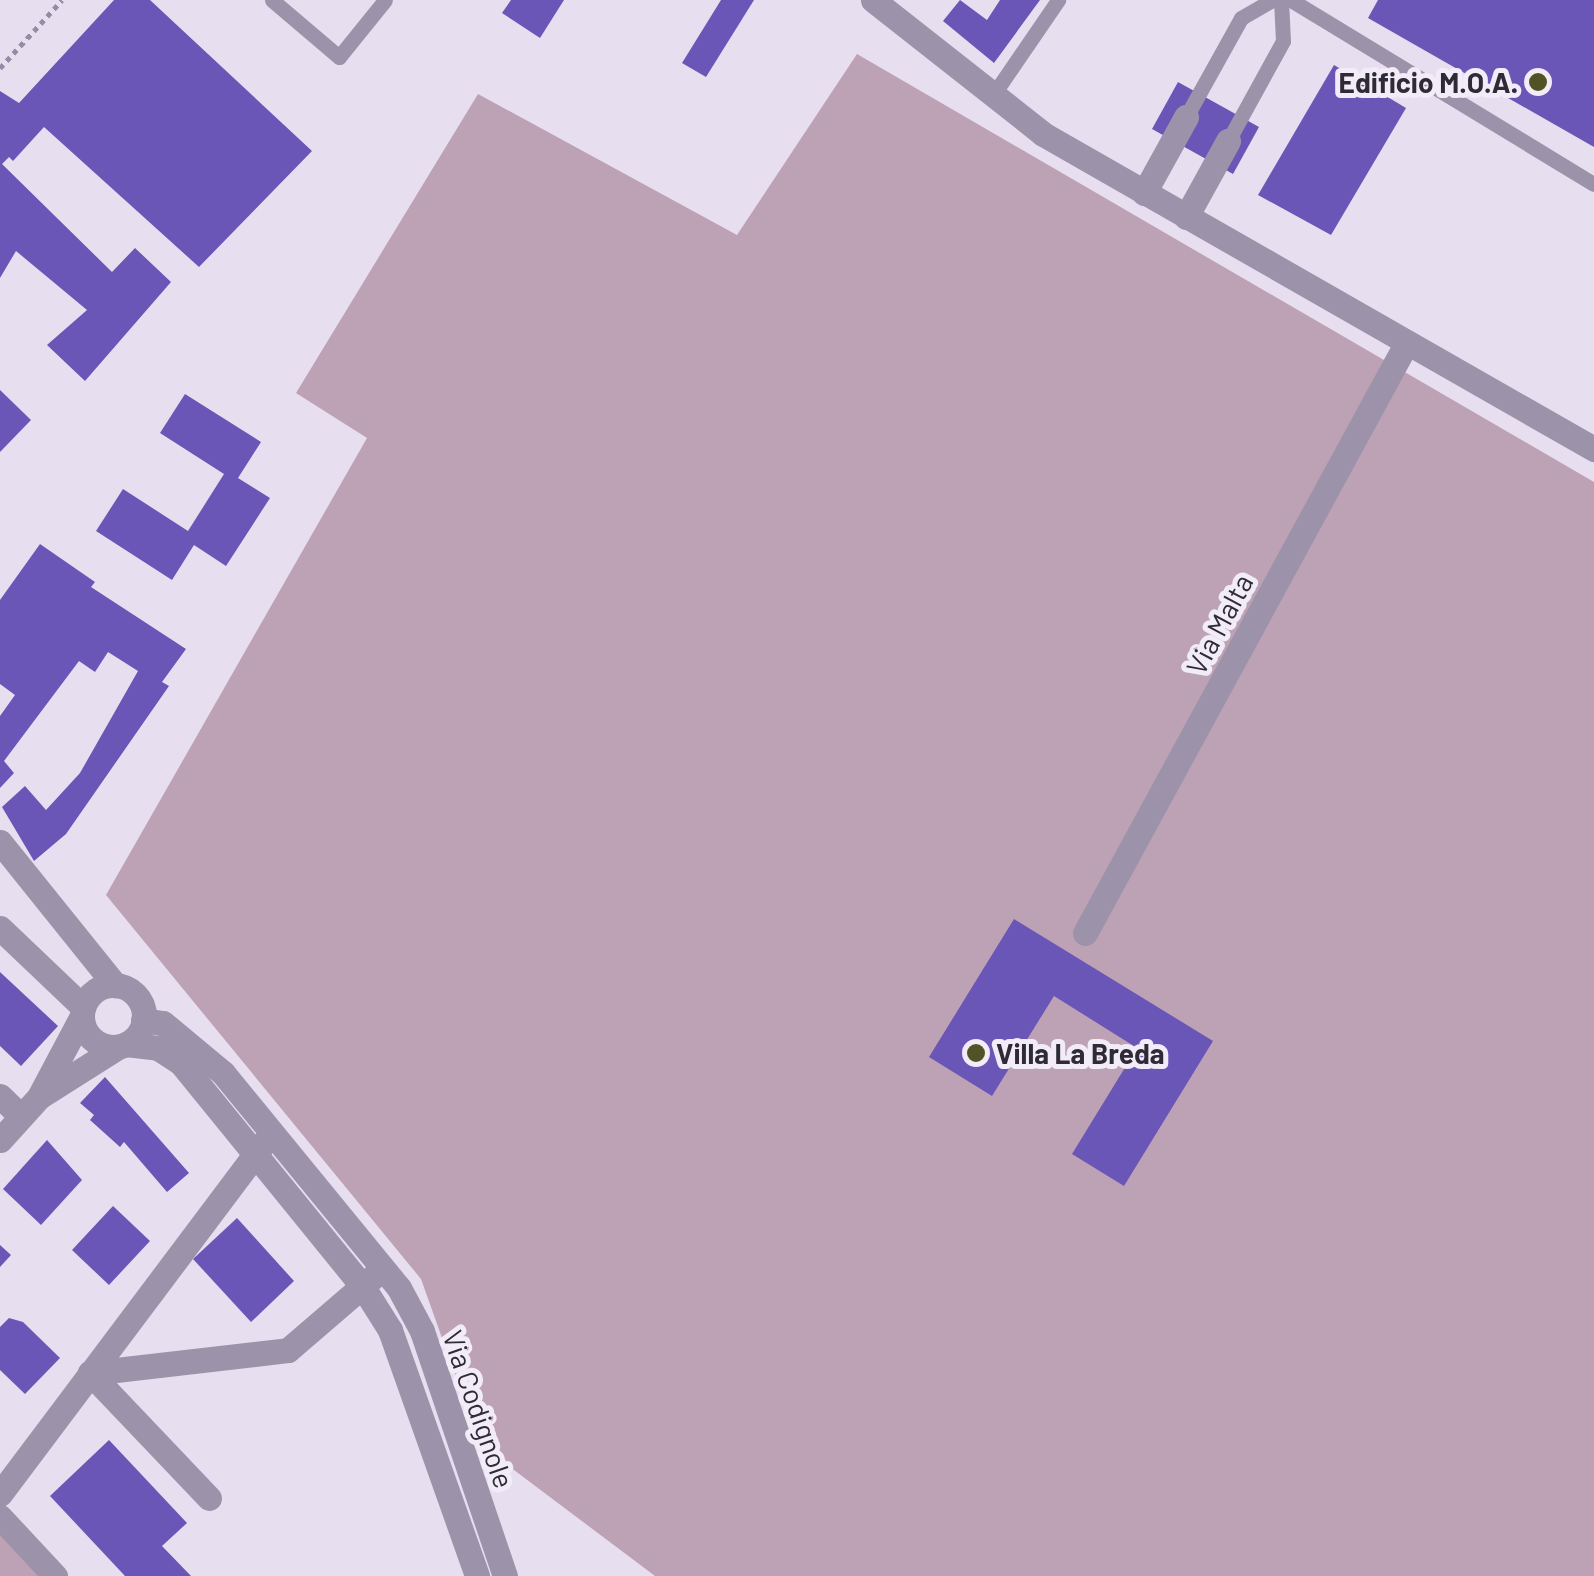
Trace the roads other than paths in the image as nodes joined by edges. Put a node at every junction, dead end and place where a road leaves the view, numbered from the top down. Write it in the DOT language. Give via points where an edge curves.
graph roads {
  1 [pos="272,0"];
  2 [pos="385,0"];
  3 [pos="873,0"];
  4 [pos="1058,0"];
  5 [pos="1272,0"];
  6 [pos="1281,0"];
  7 [pos="1290,0"];
  8 [pos="991,98"];
  9 [pos="1186,116"];
  10 [pos="1228,141"];
  11 [pos="1594,184"];
  12 [pos="1144,193"];
  13 [pos="1186,217"];
  14 [pos="1406,344"];
  15 [pos="1594,449"];
  16 [pos="0,842"];
  17 [pos="0,928"];
  18 [pos="1086,933"];
  19 [pos="115,985"];
  20 [pos="82,1012"];
  21 [pos="144,1020"];
  22 [pos="122,1046"];
  23 [pos="0,1096"];
  24 [pos="30,1106"];
  25 [pos="273,1131"];
  26 [pos="0,1140"];
  27 [pos="256,1154"];
  28 [pos="384,1267"];
  29 [pos="362,1287"];
  30 [pos="90,1373"];
  31 [pos="0,1494"];
  32 [pos="209,1498"];
  33 [pos="0,1517"];
  34 [pos="55,1576"];
  35 [pos="477,1576"];
  36 [pos="505,1576"];
  1 -- 2 [label="lane" via="339,57"];
  3 -- 8 [label="street"];
  4 -- 8 [label="lane"];
  5 -- 9 [label="lane" via="1241,18"];
  6 -- 10 [label="lane" via="1282,41"];
  7 -- 11 [label="lane"];
  8 -- 12 [label="street"];
  9 -- 12 [label="street"];
  10 -- 13 [label="street"];
  12 -- 13 [label="street"];
  13 -- 14 [label="street"];
  14 -- 15 [label="street"];
  14 -- 18 [label="street, Via Malta"];
  16 -- 19 [label="street"];
  17 -- 20 [label="street"];
  19 -- 20 [label="street" via="95,990"];
  19 -- 21 [label="street" via="140,1000"];
  20 -- 22 [label="street" via="93,1040"];
  20 -- 24 [label="street"];
  21 -- 22 [label="street"];
  21 -- 25 [label="street, Via Codignole" via="197,1046"];
  22 -- 24 [label="street"];
  22 -- 27 [label="street, Via Codignole" via="158,1048 181,1063"];
  23 -- 24 [label="street"];
  24 -- 26 [label="street"];
  25 -- 27 [label="street"];
  25 -- 28 [label="street, Via Codignole"];
  27 -- 29 [label="street, Via Codignole"];
  27 -- 30 [label="street"];
  28 -- 29 [label="street"];
  28 -- 36 [label="street, Via Codignole" via="422,1331"];
  29 -- 30 [label="street" via="288,1350"];
  29 -- 35 [label="street, Via Codignole" via="390,1330"];
  30 -- 31 [label="street"];
  30 -- 32 [label="street"];
  33 -- 34 [label="street"];
}
